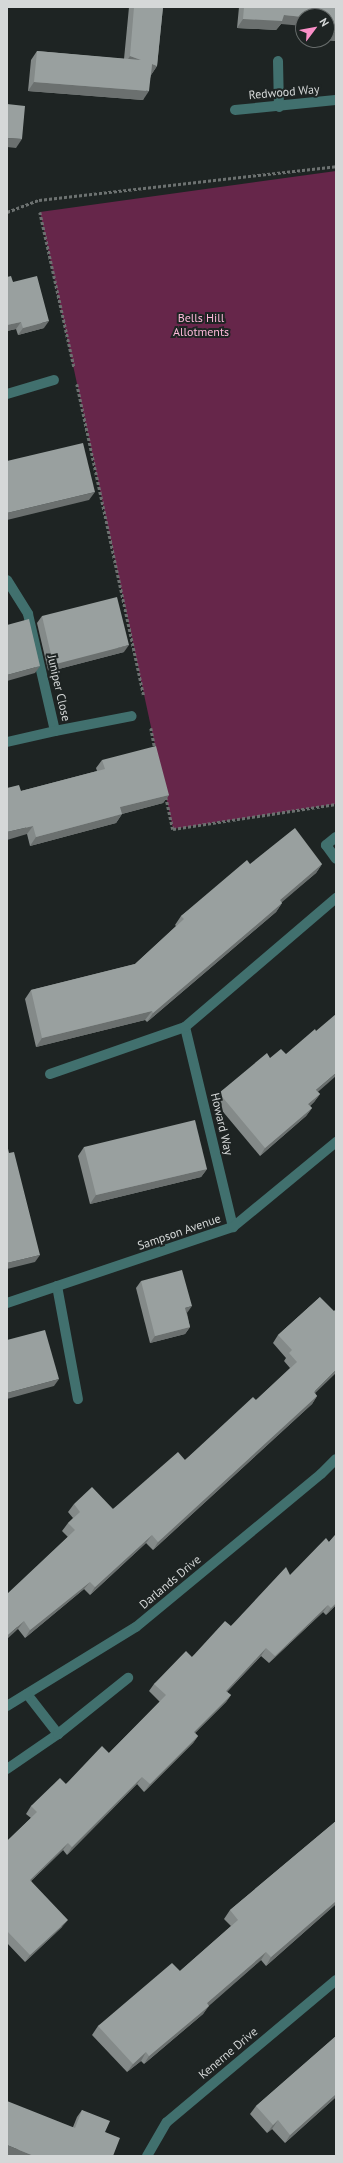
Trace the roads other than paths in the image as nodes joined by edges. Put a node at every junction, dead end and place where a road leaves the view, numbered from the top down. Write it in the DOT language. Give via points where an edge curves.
graph roads {
  1 [pos="278,61"];
  2 [pos="336,100"];
  3 [pos="279,107"];
  4 [pos="235,110"];
  5 [pos="54,380"];
  6 [pos="7,394"];
  7 [pos="7,580"];
  8 [pos="132,716"];
  9 [pos="55,731"];
  10 [pos="7,742"];
  11 [pos="336,837"];
  12 [pos="336,859"];
  13 [pos="336,898"];
  14 [pos="185,1027"];
  15 [pos="50,1074"];
  16 [pos="336,1142"];
  17 [pos="233,1227"];
  18 [pos="57,1286"];
  19 [pos="7,1303"];
  20 [pos="78,1400"];
  21 [pos="336,1459"];
  22 [pos="128,1678"];
  23 [pos="27,1694"];
  24 [pos="7,1706"];
  25 [pos="58,1734"];
  26 [pos="7,1769"];
  27 [pos="336,1980"];
  28 [pos="147,2156"];
  1 -- 3 [label="street"];
  2 -- 3 [label="street, Redwood Way"];
  3 -- 4 [label="street, Redwood Way"];
  5 -- 6 [label="street"];
  7 -- 9 [label="street, Juniper Close" via="28,614"];
  8 -- 9 [label="street, Juniper Close"];
  9 -- 10 [label="street"];
  11 -- 12 [label="street" via="326,845"];
  13 -- 14 [label="street"];
  14 -- 15 [label="street"];
  14 -- 17 [label="street, Howard Way"];
  16 -- 17 [label="street, Sampson Avenue"];
  17 -- 18 [label="street, Sampson Avenue"];
  18 -- 19 [label="street, Sampson Avenue"];
  18 -- 20 [label="street"];
  21 -- 23 [label="street, Darlands Drive" via="136,1627"];
  22 -- 25 [label="street"];
  23 -- 24 [label="street, Darlands Drive"];
  23 -- 25 [label="street"];
  25 -- 26 [label="street"];
  27 -- 28 [label="street, Kenerne Drive" via="167,2122"];
}
